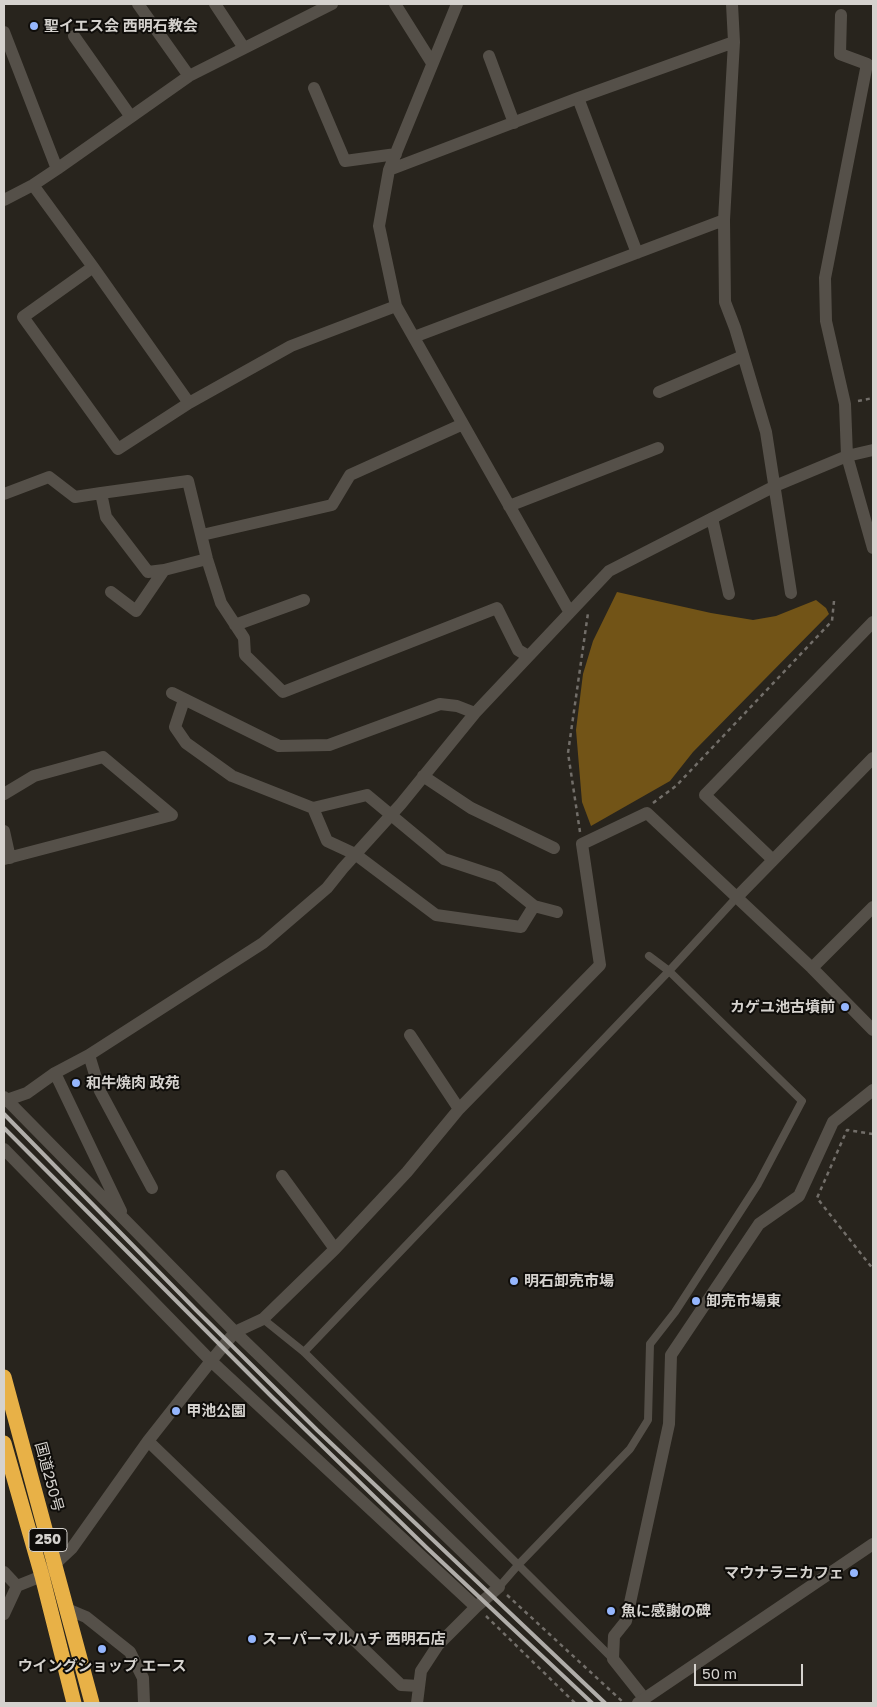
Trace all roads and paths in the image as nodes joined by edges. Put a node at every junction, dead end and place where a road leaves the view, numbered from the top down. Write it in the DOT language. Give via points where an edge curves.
graph roads {
  1 [pos="138,4"];
  2 [pos="215,4"];
  3 [pos="330,4"];
  4 [pos="395,4"];
  5 [pos="457,4"];
  6 [pos="732,4"];
  7 [pos="841,16"];
  8 [pos="4,32"];
  9 [pos="74,36"];
  10 [pos="734,42"];
  11 [pos="244,48"];
  12 [pos="489,56"];
  13 [pos="432,63"];
  14 [pos="189,76"];
  15 [pos="314,88"];
  16 [pos="578,98"];
  17 [pos="131,116"];
  18 [pos="514,123"];
  19 [pos="396,154"];
  20 [pos="57,169"];
  21 [pos="389,170"];
  22 [pos="33,185"];
  23 [pos="4,200"];
  24 [pos="724,220"];
  25 [pos="637,253"];
  26 [pos="93,267"];
  27 [pos="396,306"];
  28 [pos="414,337"];
  29 [pos="743,356"];
  30 [pos="660,392"];
  31 [pos="188,403"];
  32 [pos="463,424"];
  33 [pos="658,448"];
  34 [pos="873,450"];
  35 [pos="848,456"];
  36 [pos="775,486"];
  37 [pos="101,493"];
  38 [pos="4,494"];
  39 [pos="509,506"];
  40 [pos="712,518"];
  41 [pos="202,535"];
  42 [pos="873,548"];
  43 [pos="207,559"];
  44 [pos="164,570"];
  45 [pos="111,592"];
  46 [pos="791,593"];
  47 [pos="728,594"];
  48 [pos="585,596"];
  49 [pos="304,600"];
  50 [pos="834,601"];
  51 [pos="570,611"];
  52 [pos="873,622"];
  53 [pos="235,625"];
  54 [pos="528,656"];
  55 [pos="172,693"];
  56 [pos="184,700"];
  57 [pos="475,713"];
  58 [pos="873,758"];
  59 [pos="423,776"];
  60 [pos="4,794"];
  61 [pos="314,808"];
  62 [pos="647,813"];
  63 [pos="392,815"];
  64 [pos="4,831"];
  65 [pos="582,844"];
  66 [pos="554,848"];
  67 [pos="355,854"];
  68 [pos="7,859"];
  69 [pos="773,860"];
  70 [pos="737,897"];
  71 [pos="534,906"];
  72 [pos="873,907"];
  73 [pos="557,912"];
  74 [pos="649,956"];
  75 [pos="812,968"];
  76 [pos="669,971"];
  77 [pos="873,1030"];
  78 [pos="410,1035"];
  79 [pos="89,1055"];
  80 [pos="55,1073"];
  81 [pos="873,1090"];
  82 [pos="5,1099"];
  83 [pos="459,1109"];
  84 [pos="873,1134"];
  85 [pos="4,1149"];
  86 [pos="282,1176"];
  87 [pos="152,1188"];
  88 [pos="126,1220"];
  89 [pos="335,1249"];
  90 [pos="873,1269"];
  91 [pos="262,1319"];
  92 [pos="235,1332"];
  93 [pos="304,1352"];
  94 [pos="211,1361"];
  95 [pos="4,1377"];
  96 [pos="148,1442"];
  97 [pos="4,1444"];
  98 [pos="873,1544"];
  99 [pos="519,1564"];
  100 [pos="55,1565"];
  101 [pos="4,1572"];
  102 [pos="42,1576"];
  103 [pos="17,1586"];
  104 [pos="499,1587"];
  105 [pos="476,1607"];
  106 [pos="68,1609"];
  107 [pos="4,1614"];
  108 [pos="613,1659"];
  109 [pos="419,1686"];
  110 [pos="641,1701"];
  111 [pos="74,1703"];
  112 [pos="92,1703"];
  113 [pos="144,1703"];
  114 [pos="417,1703"];
  115 [pos="575,1703"];
  116 [pos="624,1703"];
  1 -- 14 [label="street"];
  2 -- 11 [label="street"];
  3 -- 11 [label="street"];
  4 -- 13 [label="street"];
  5 -- 13 [label="street"];
  6 -- 10 [label="street"];
  7 -- 35 [label="street" via="840,54 867,64 825,278 826,321 845,404"];
  8 -- 20 [label="street"];
  9 -- 17 [label="street"];
  10 -- 16 [label="street"];
  10 -- 24 [label="street"];
  11 -- 14 [label="street"];
  12 -- 18 [label="street"];
  13 -- 19 [label="street"];
  14 -- 17 [label="street"];
  15 -- 19 [label="street" via="345,161"];
  16 -- 18 [label="street"];
  16 -- 25 [label="street"];
  17 -- 20 [label="street"];
  18 -- 21 [label="street"];
  19 -- 21 [label="street"];
  20 -- 22 [label="street"];
  21 -- 27 [label="street" via="379,226"];
  22 -- 23 [label="street"];
  22 -- 26 [label="street"];
  24 -- 25 [label="street"];
  24 -- 29 [label="street" via="726,302"];
  25 -- 28 [label="street"];
  26 -- 31 [label="street"];
  26 -- 31 [label="street" via="23,316 118,449"];
  27 -- 28 [label="street"];
  27 -- 31 [label="street" via="291,346"];
  28 -- 32 [label="street"];
  29 -- 30 [label="street"];
  29 -- 36 [label="street" via="766,432"];
  32 -- 39 [label="street"];
  32 -- 41 [label="street" via="350,475 332,505"];
  33 -- 39 [label="street"];
  34 -- 35 [label="street"];
  35 -- 36 [label="street"];
  35 -- 42 [label="street"];
  36 -- 40 [label="street"];
  36 -- 46 [label="street"];
  37 -- 38 [label="street" via="75,496 48,476"];
  37 -- 41 [label="street" via="188,481"];
  37 -- 44 [label="street" via="106,517 148,572"];
  39 -- 51 [label="street"];
  40 -- 47 [label="street"];
  40 -- 48 [label="street" via="609,571"];
  41 -- 43 [label="street"];
  43 -- 44 [label="street"];
  43 -- 53 [label="street" via="221,603"];
  44 -- 45 [label="street" via="136,611"];
  48 -- 51 [label="street"];
  48 -- 65 [label="path" via="589,614 568,753"];
  49 -- 53 [label="street"];
  50 -- 62 [label="path" via="832,621 676,786 653,803"];
  51 -- 54 [label="street"];
  52 -- 69 [label="street" via="705,794"];
  53 -- 54 [label="street" via="244,638 245,655 283,692 497,608 518,650"];
  54 -- 57 [label="street"];
  55 -- 56 [label="street"];
  56 -- 57 [label="street" via="279,746 329,745 440,704 458,706"];
  56 -- 61 [label="street" via="176,726 186,743 232,776"];
  57 -- 59 [label="street"];
  58 -- 69 [label="street"];
  59 -- 63 [label="street"];
  59 -- 66 [label="street" via="471,808"];
  60 -- 68 [label="street" via="34,776 103,758 172,815"];
  61 -- 63 [label="street" via="367,795"];
  61 -- 67 [label="street" via="327,842"];
  62 -- 65 [label="street"];
  62 -- 70 [label="street"];
  63 -- 67 [label="street"];
  63 -- 71 [label="street" via="444,859 498,877"];
  64 -- 68 [label="street"];
  65 -- 83 [label="street" via="600,965"];
  67 -- 71 [label="street" via="436,916 520,927"];
  67 -- 79 [label="street" via="327,888 263,943"];
  69 -- 70 [label="street"];
  70 -- 75 [label="street"];
  70 -- 76 [label="lane"];
  71 -- 73 [label="street"];
  72 -- 75 [label="street"];
  74 -- 76 [label="lane"];
  75 -- 77 [label="street"];
  76 -- 93 [label="lane"];
  76 -- 99 [label="lane" via="802,1101 758,1184 675,1312 650,1344 648,1420 630,1449"];
  78 -- 83 [label="street"];
  79 -- 80 [label="street"];
  79 -- 87 [label="street" via="100,1091"];
  80 -- 82 [label="street" via="27,1093"];
  80 -- 88 [label="street"];
  81 -- 108 [label="street" via="833,1122 798,1196 759,1224 671,1355 668,1424 626,1620 614,1636"];
  82 -- 88 [label="street"];
  83 -- 89 [label="street" via="407,1172"];
  84 -- 90 [label="path" via="848,1130 817,1198"];
  85 -- 94 [label="street"];
  86 -- 89 [label="street"];
  88 -- 92 [label="street"];
  89 -- 91 [label="street"];
  91 -- 92 [label="street"];
  91 -- 93 [label="lane"];
  92 -- 94 [label="street"];
  92 -- 104 [label="street"];
  93 -- 99 [label="lane"];
  94 -- 96 [label="street"];
  94 -- 105 [label="street"];
  95 -- 100 [label="highway, 国道250号 / 250"];
  96 -- 100 [label="street" via="72,1548"];
  96 -- 109 [label="street" via="401,1685"];
  97 -- 102 [label="highway, 250"];
  98 -- 110 [label="street"];
  99 -- 104 [label="lane"];
  99 -- 108 [label="lane"];
  100 -- 102 [label="street"];
  100 -- 106 [label="highway, 国道250号 / 250"];
  101 -- 103 [label="street"];
  102 -- 103 [label="street"];
  102 -- 111 [label="highway, 250"];
  103 -- 107 [label="street"];
  104 -- 105 [label="street"];
  104 -- 116 [label="path"];
  105 -- 109 [label="street" via="438,1645 421,1671"];
  105 -- 115 [label="path"];
  106 -- 112 [label="highway, 国道250号 / 250"];
  106 -- 113 [label="street" via="86,1617 130,1652 143,1678"];
  108 -- 110 [label="street"];
  109 -- 114 [label="street"];
}
